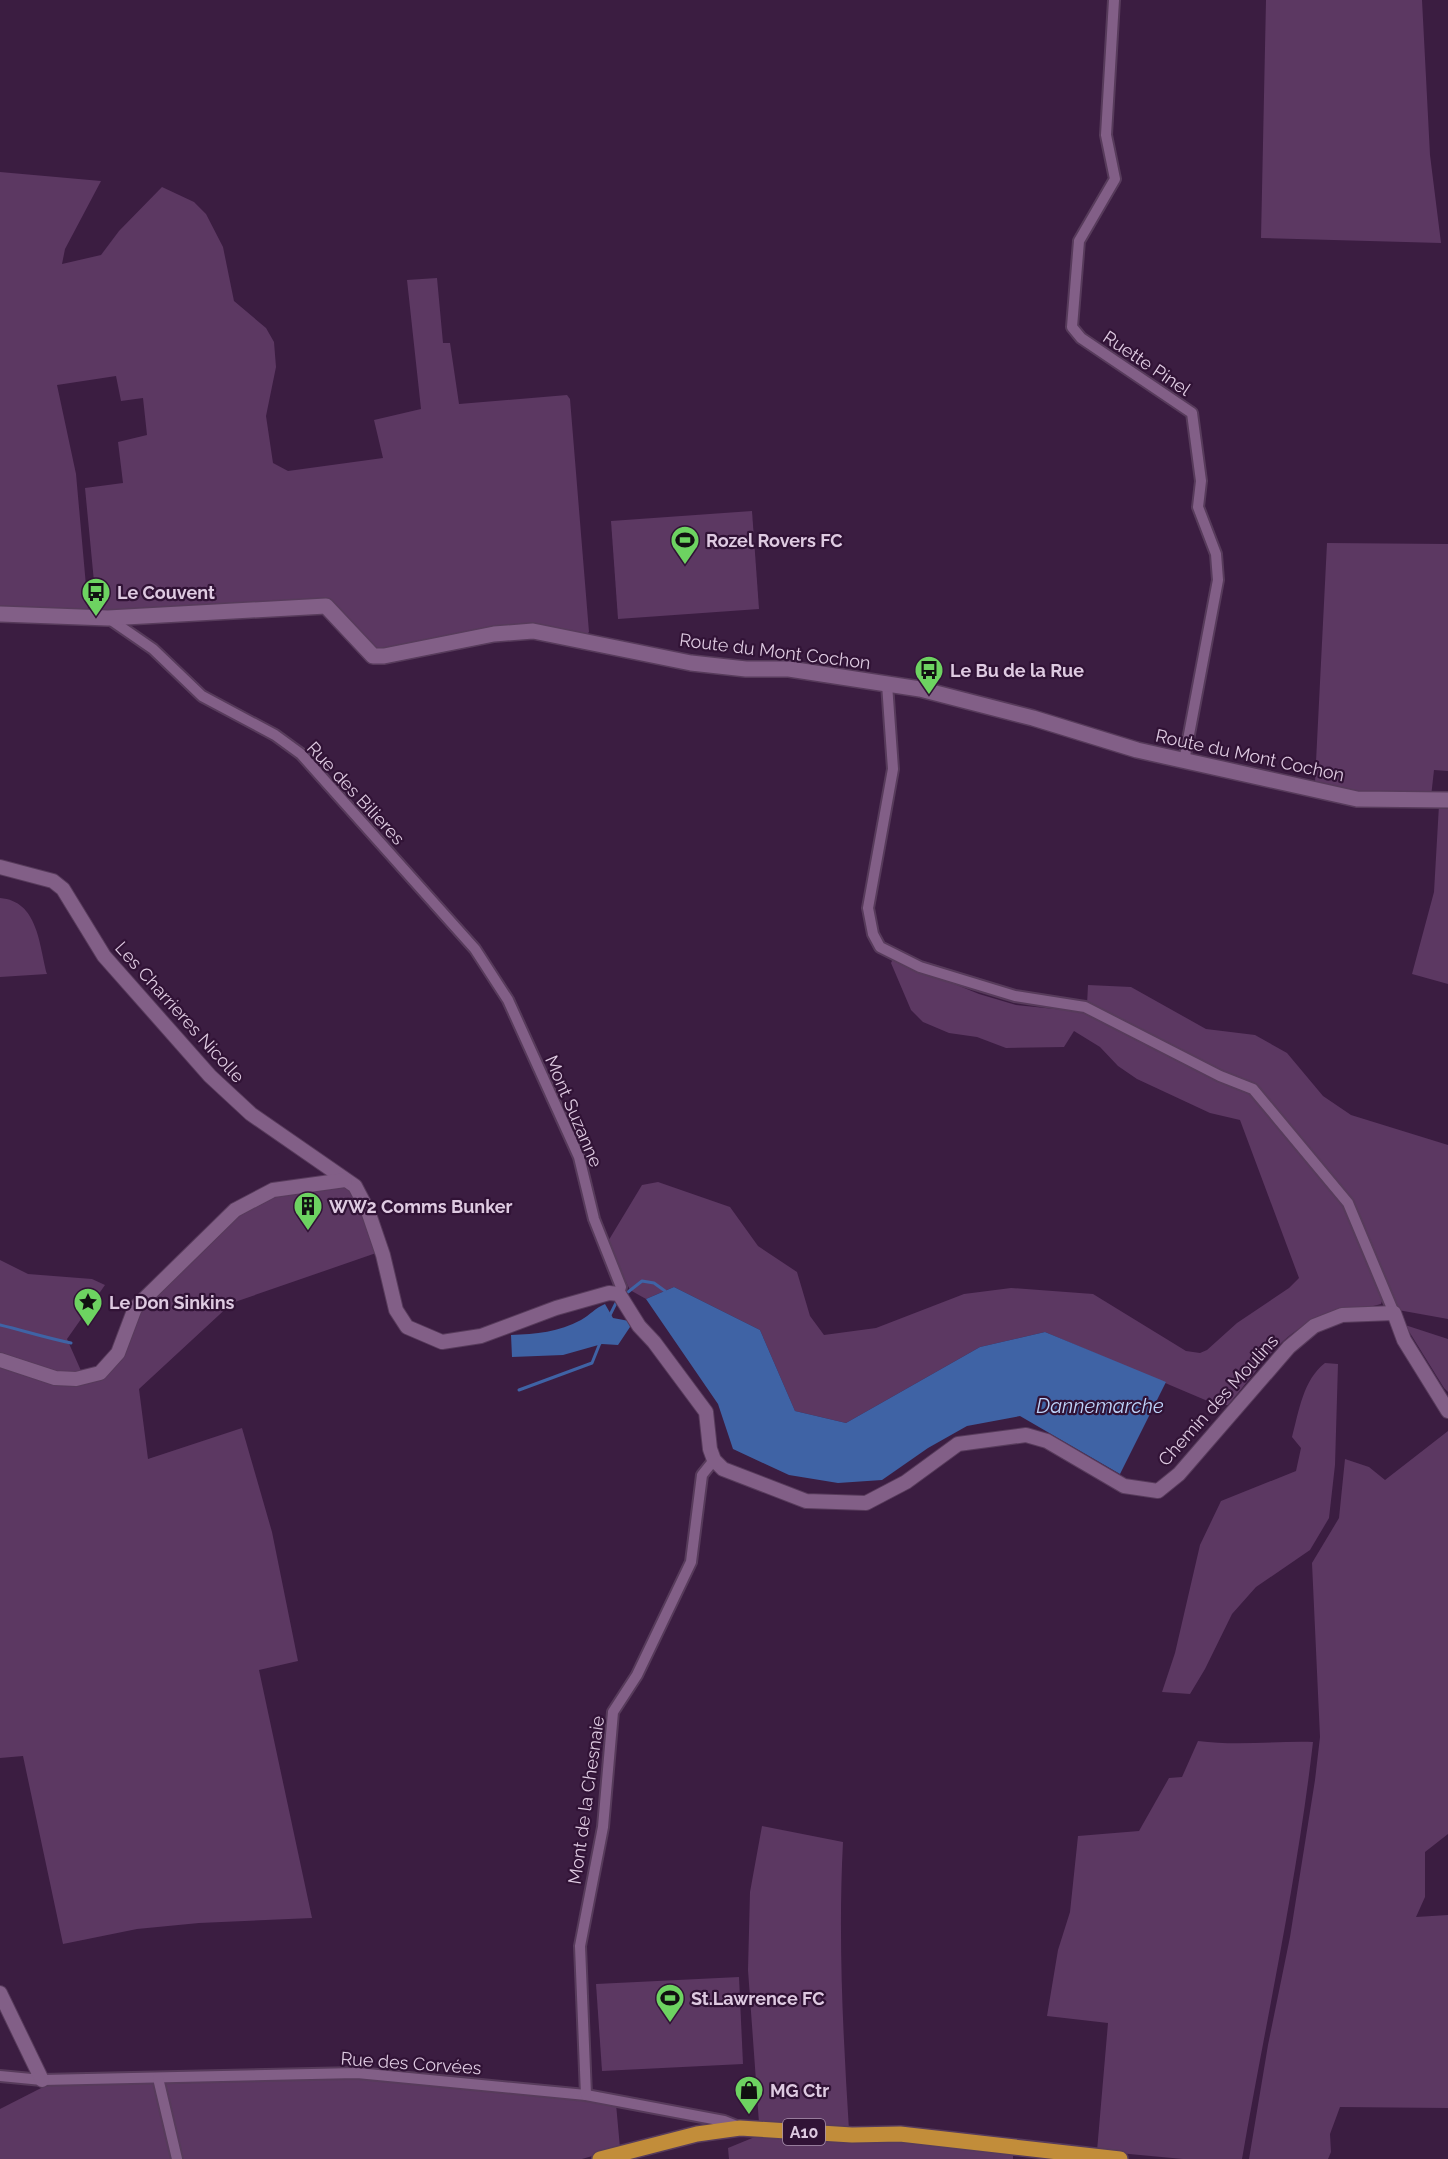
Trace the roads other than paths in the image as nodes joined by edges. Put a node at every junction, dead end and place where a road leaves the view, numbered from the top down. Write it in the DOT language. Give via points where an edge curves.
graph roads {
  1 [pos="1114,0"];
  2 [pos="0,614"];
  3 [pos="108,618"];
  4 [pos="887,684"];
  5 [pos="1184,761"];
  6 [pos="1448,801"];
  7 [pos="0,867"];
  8 [pos="475,949"];
  9 [pos="345,1180"];
  10 [pos="619,1294"];
  11 [pos="1394,1313"];
  12 [pos="0,1360"];
  13 [pos="1448,1411"];
  14 [pos="714,1460"];
  15 [pos="0,1993"];
  16 [pos="0,2076"];
  17 [pos="158,2078"];
  18 [pos="42,2080"];
  19 [pos="586,2095"];
  20 [pos="696,2115"];
  21 [pos="740,2128"];
  22 [pos="697,2133"];
  23 [pos="653,2152"];
  24 [pos="177,2159"];
  25 [pos="600,2159"];
  26 [pos="1120,2159"];
  1 -- 5 [label="street, Ruette Pinel" via="1106,135 1115,179 1079,241 1072,327 1081,338 1192,413 1201,481 1198,507 1216,554 1218,580"];
  2 -- 3 [label="main road"];
  3 -- 4 [label="main road, Route du Mont Cochon" via="326,606 373,656 494,634 533,631 691,663 789,669"];
  3 -- 8 [label="street, Rue des Bilieres" via="153,649 202,696 275,735 301,754"];
  4 -- 5 [label="main road, Route du Mont Cochon" via="1033,718"];
  4 -- 11 [label="street" via="893,769 868,908 880,947 921,967 1015,996 1085,1007 1253,1089 1347,1203"];
  5 -- 6 [label="main road, Route du Mont Cochon" via="1357,799"];
  7 -- 9 [label="street, Les Charrieres Nicolle" via="53,881 63,889 104,956 210,1076 251,1114"];
  8 -- 10 [label="street, Mont Suzanne" via="508,1000 579,1157 594,1219 621,1287"];
  9 -- 10 [label="street" via="355,1186 368,1211 396,1310 407,1327 423,1335 442,1342 481,1336 556,1308 609,1293"];
  9 -- 12 [label="street" via="273,1190 235,1210 135,1308 118,1353 100,1373 82,1378 55,1377"];
  10 -- 14 [label="street" via="706,1412"];
  11 -- 13 [label="street" via="1404,1340"];
  11 -- 14 [label="street, Chemin des Moulins" via="1342,1315 1314,1326 1289,1347 1179,1474 1158,1491 1124,1486 1047,1441 1026,1435 958,1444 906,1482 866,1503 806,1501 723,1468"];
  14 -- 19 [label="street, Mont de la Chesnaie" via="702,1475 691,1562 637,1675 613,1712 603,1827 580,1946"];
  15 -- 18 [label="street"];
  16 -- 18 [label="street, Rue des Corvées"];
  17 -- 18 [label="street, Rue des Corvées"];
  17 -- 19 [label="street, Rue des Corvées" via="357,2073"];
  17 -- 24 [label="street"];
  19 -- 20 [label="street, Rue des Corvées"];
  20 -- 21 [label="street, Rue des Corvées"];
  20 -- 22 [label="street"];
  21 -- 22 [label="main road, A10"];
  21 -- 26 [label="main road, A10" via="900,2134"];
  22 -- 23 [label="main road, A10"];
  23 -- 25 [label="main road, A10"];
}
